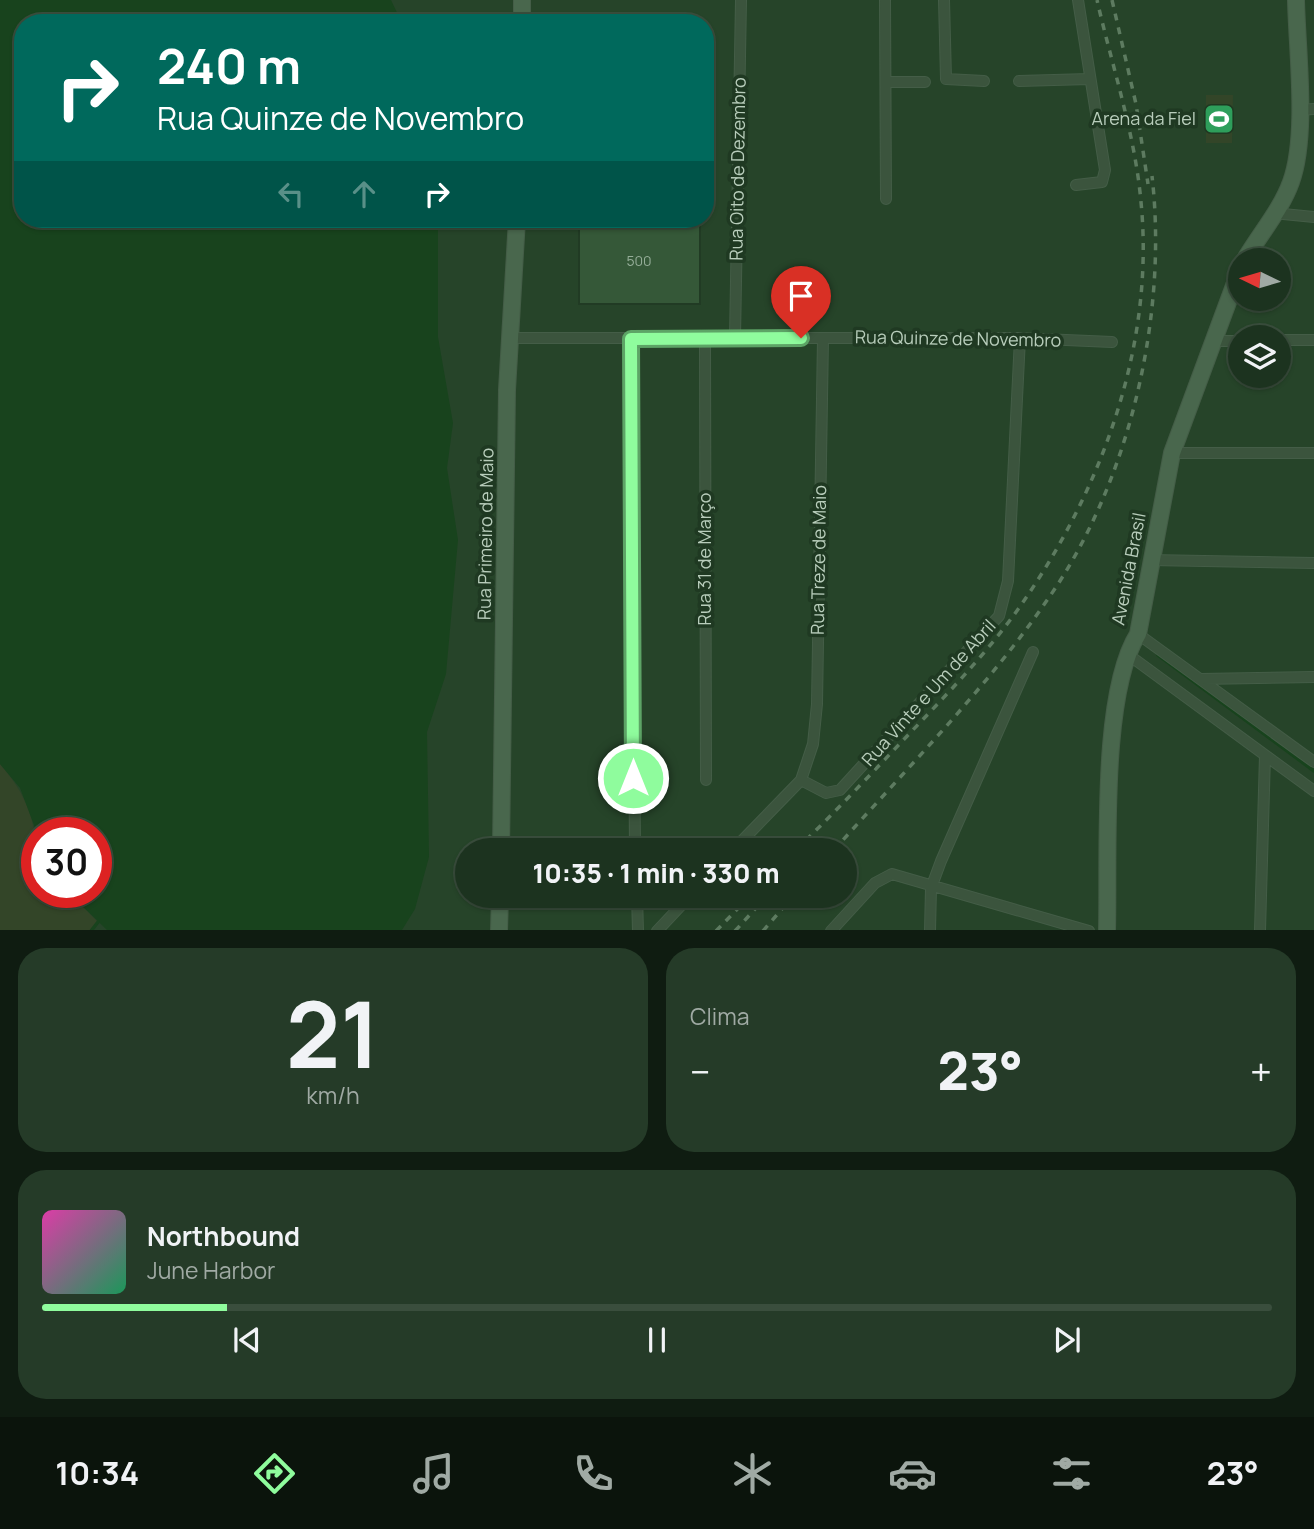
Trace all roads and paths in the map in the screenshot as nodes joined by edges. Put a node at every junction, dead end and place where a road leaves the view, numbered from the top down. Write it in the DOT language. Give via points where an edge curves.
graph roads {
  1 [pos="741,0"];
  2 [pos="885,0"];
  3 [pos="944,0"];
  4 [pos="1078,0"];
  5 [pos="1296,0"];
  6 [pos="1089,79"];
  7 [pos="984,80"];
  8 [pos="1019,81"];
  9 [pos="886,82"];
  10 [pos="925,82"];
  11 [pos="1307,109"];
  12 [pos="1076,185"];
  13 [pos="886,199"];
  14 [pos="1273,213"];
  15 [pos="1314,217"];
  16 [pos="516,228"];
  17 [pos="1252,248"];
  18 [pos="1228,301"];
  19 [pos="509,338"];
  20 [pos="735,338"];
  21 [pos="823,338"];
  22 [pos="1020,338"];
  23 [pos="631,339"];
  24 [pos="705,339"];
  25 [pos="1314,340"];
  26 [pos="1213,341"];
  27 [pos="1228,341"];
  28 [pos="1291,341"];
  29 [pos="1112,342"];
  30 [pos="1172,453"];
  31 [pos="1314,453"];
  32 [pos="1150,560"];
  33 [pos="1314,563"];
  34 [pos="1138,634"];
  35 [pos="1033,652"];
  36 [pos="1126,653"];
  37 [pos="1314,677"];
  38 [pos="1201,679"];
  39 [pos="1265,755"];
  40 [pos="1314,762"];
  41 [pos="706,780"];
  42 [pos="801,780"];
  43 [pos="1314,791"];
  44 [pos="501,838"];
  45 [pos="635,838"];
  46 [pos="745,838"];
  47 [pos="932,888"];
  48 [pos="500,908"];
  49 [pos="637,908"];
  50 [pos="678,908"];
  51 [pos="499,930"];
  52 [pos="638,930"];
  53 [pos="657,930"];
  54 [pos="831,930"];
  55 [pos="930,930"];
  56 [pos="1089,930"];
  57 [pos="1107,930"];
  58 [pos="1260,930"];
  1 -- 20 [label="street, Rua Oito de Dezembro"];
  2 -- 9 [label="street"];
  3 -- 7 [label="street" via="946,79"];
  4 -- 6 [label="street"];
  5 -- 11 [label="street"];
  6 -- 8 [label="street"];
  6 -- 12 [label="street" via="1105,178 1098,184"];
  9 -- 10 [label="street"];
  9 -- 13 [label="street"];
  11 -- 14 [label="street" via="1287,193"];
  14 -- 15 [label="street"];
  14 -- 17 [label="street"];
  16 -- 19 [label="street, Rua Primeiro de Maio"];
  18 -- 26 [label="street, Avenida Brasil"];
  19 -- 23 [label="street, Rua Quinze de Novembro"];
  19 -- 44 [label="street, Rua Primeiro de Maio"];
  20 -- 21 [label="street, Rua Quinze de Novembro"];
  20 -- 24 [label="street, Rua Quinze de Novembro"];
  21 -- 22 [label="street, Rua Quinze de Novembro"];
  21 -- 42 [label="street, Rua Treze de Maio" via="817,704 813,744"];
  22 -- 29 [label="street, Rua Quinze de Novembro"];
  22 -- 42 [label="street, Rua Vinte e Um de Abril" via="1008,581 999,616 840,790 826,793"];
  23 -- 24 [label="street, Rua Quinze de Novembro"];
  23 -- 45 [label="street"];
  24 -- 41 [label="street, Rua 31 de Março"];
  25 -- 28 [label="street"];
  26 -- 27 [label="street"];
  26 -- 30 [label="street, Avenida Brasil"];
  30 -- 31 [label="street"];
  30 -- 32 [label="street, Avenida Brasil"];
  32 -- 33 [label="street"];
  32 -- 34 [label="street, Avenida Brasil"];
  34 -- 36 [label="street, Avenida Brasil"];
  34 -- 38 [label="street"];
  35 -- 47 [label="street"];
  36 -- 39 [label="street"];
  36 -- 57 [label="street, Avenida Brasil" via="1113,730"];
  37 -- 38 [label="street"];
  38 -- 40 [label="street"];
  39 -- 43 [label="street"];
  39 -- 58 [label="street"];
  42 -- 46 [label="street"];
  47 -- 54 [label="street" via="887,875"];
  47 -- 55 [label="street"];
  47 -- 56 [label="street"];
  48 -- 51 [label="street"];
  49 -- 52 [label="street"];
  50 -- 53 [label="street"];
}
